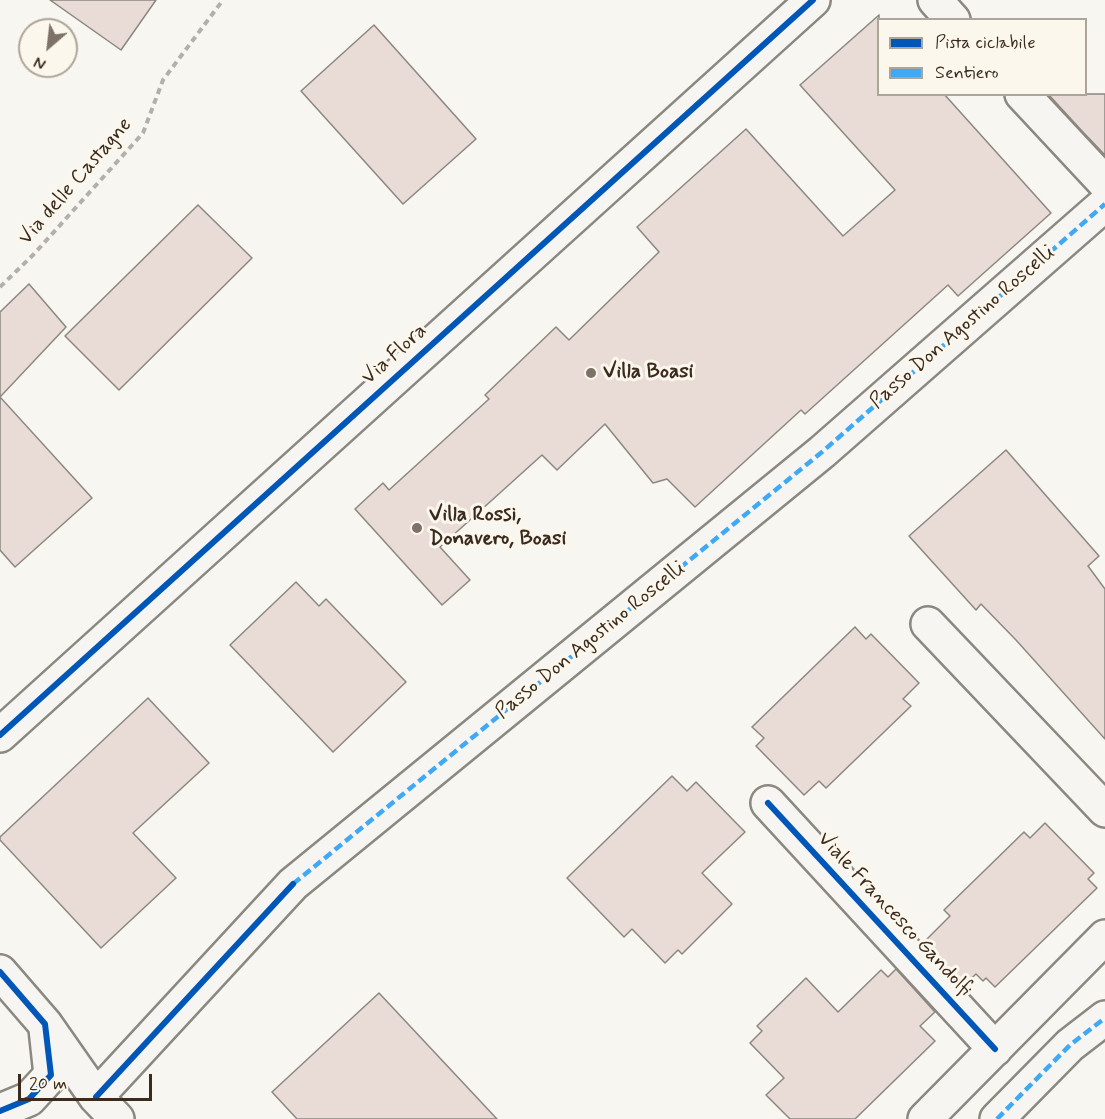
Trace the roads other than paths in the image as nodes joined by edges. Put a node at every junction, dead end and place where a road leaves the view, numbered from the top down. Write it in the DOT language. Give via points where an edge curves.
graph roads {
  1 [pos="813,0"];
  2 [pos="935,0"];
  3 [pos="951,18"];
  4 [pos="1024,96"];
  5 [pos="1105,183"];
  6 [pos="1105,204"];
  7 [pos="928,624"];
  8 [pos="0,735"];
  9 [pos="768,803"];
  10 [pos="1105,810"];
  11 [pos="1105,937"];
  12 [pos="0,972"];
  13 [pos="1105,1018"];
  14 [pos="45,1024"];
  15 [pos="995,1049"];
  16 [pos="107,1108"];
  17 [pos="0,1111"];
  18 [pos="925,1119"];
  19 [pos="997,1119"];
  1 -- 8 [label="street, Via Flora"];
  2 -- 3 [label="street"];
  4 -- 5 [label="street"];
  6 -- 16 [label="street, Passo Don Agostino Roscelli" via="822,452 293,884"];
  7 -- 10 [label="street"];
  9 -- 15 [label="street, Viale Francesco Gandolfi"];
  11 -- 15 [label="street"];
  12 -- 14 [label="street"];
  13 -- 19 [label="street" via="1070,1045"];
  14 -- 16 [label="street"];
  14 -- 17 [label="street" via="51,1076 29,1099"];
  15 -- 18 [label="street"];
}
